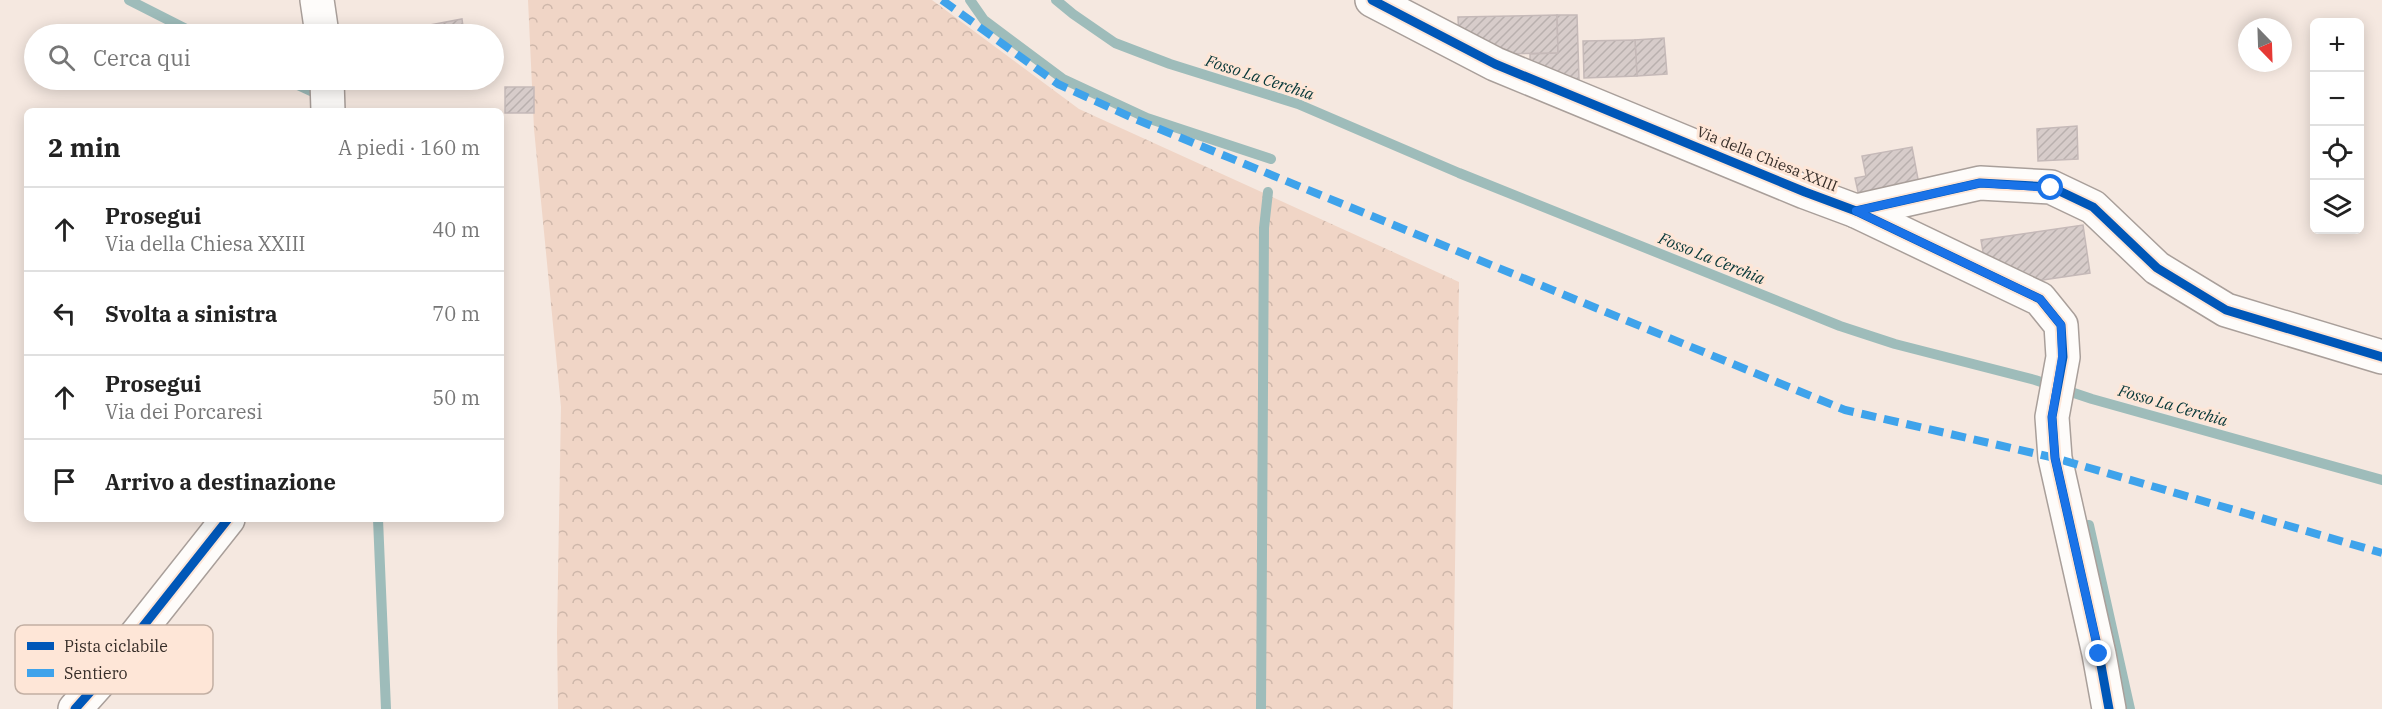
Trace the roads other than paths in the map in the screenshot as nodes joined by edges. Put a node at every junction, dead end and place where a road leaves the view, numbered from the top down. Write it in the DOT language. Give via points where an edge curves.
graph roads {
  1 [pos="317,0"];
  2 [pos="1372,0"];
  3 [pos="321,24"];
  4 [pos="327,90"];
  5 [pos="328,108"];
  6 [pos="1856,211"];
  7 [pos="2382,357"];
  8 [pos="226,522"];
  9 [pos="144,625"];
  10 [pos="88,694"];
  11 [pos="75,709"];
  12 [pos="2109,709"];
  1 -- 3 [label="street"];
  2 -- 6 [label="street, Via della Chiesa XXIII" via="1495,64"];
  4 -- 5 [label="street"];
  6 -- 7 [label="street" via="1980,183 2051,188 2093,207 2157,268 2226,310"];
  6 -- 12 [label="street, Via della Chiesa XXIII" via="2040,299 2061,325 2062,357 2052,417 2055,458"];
  8 -- 9 [label="street"];
  10 -- 11 [label="street"];
}
